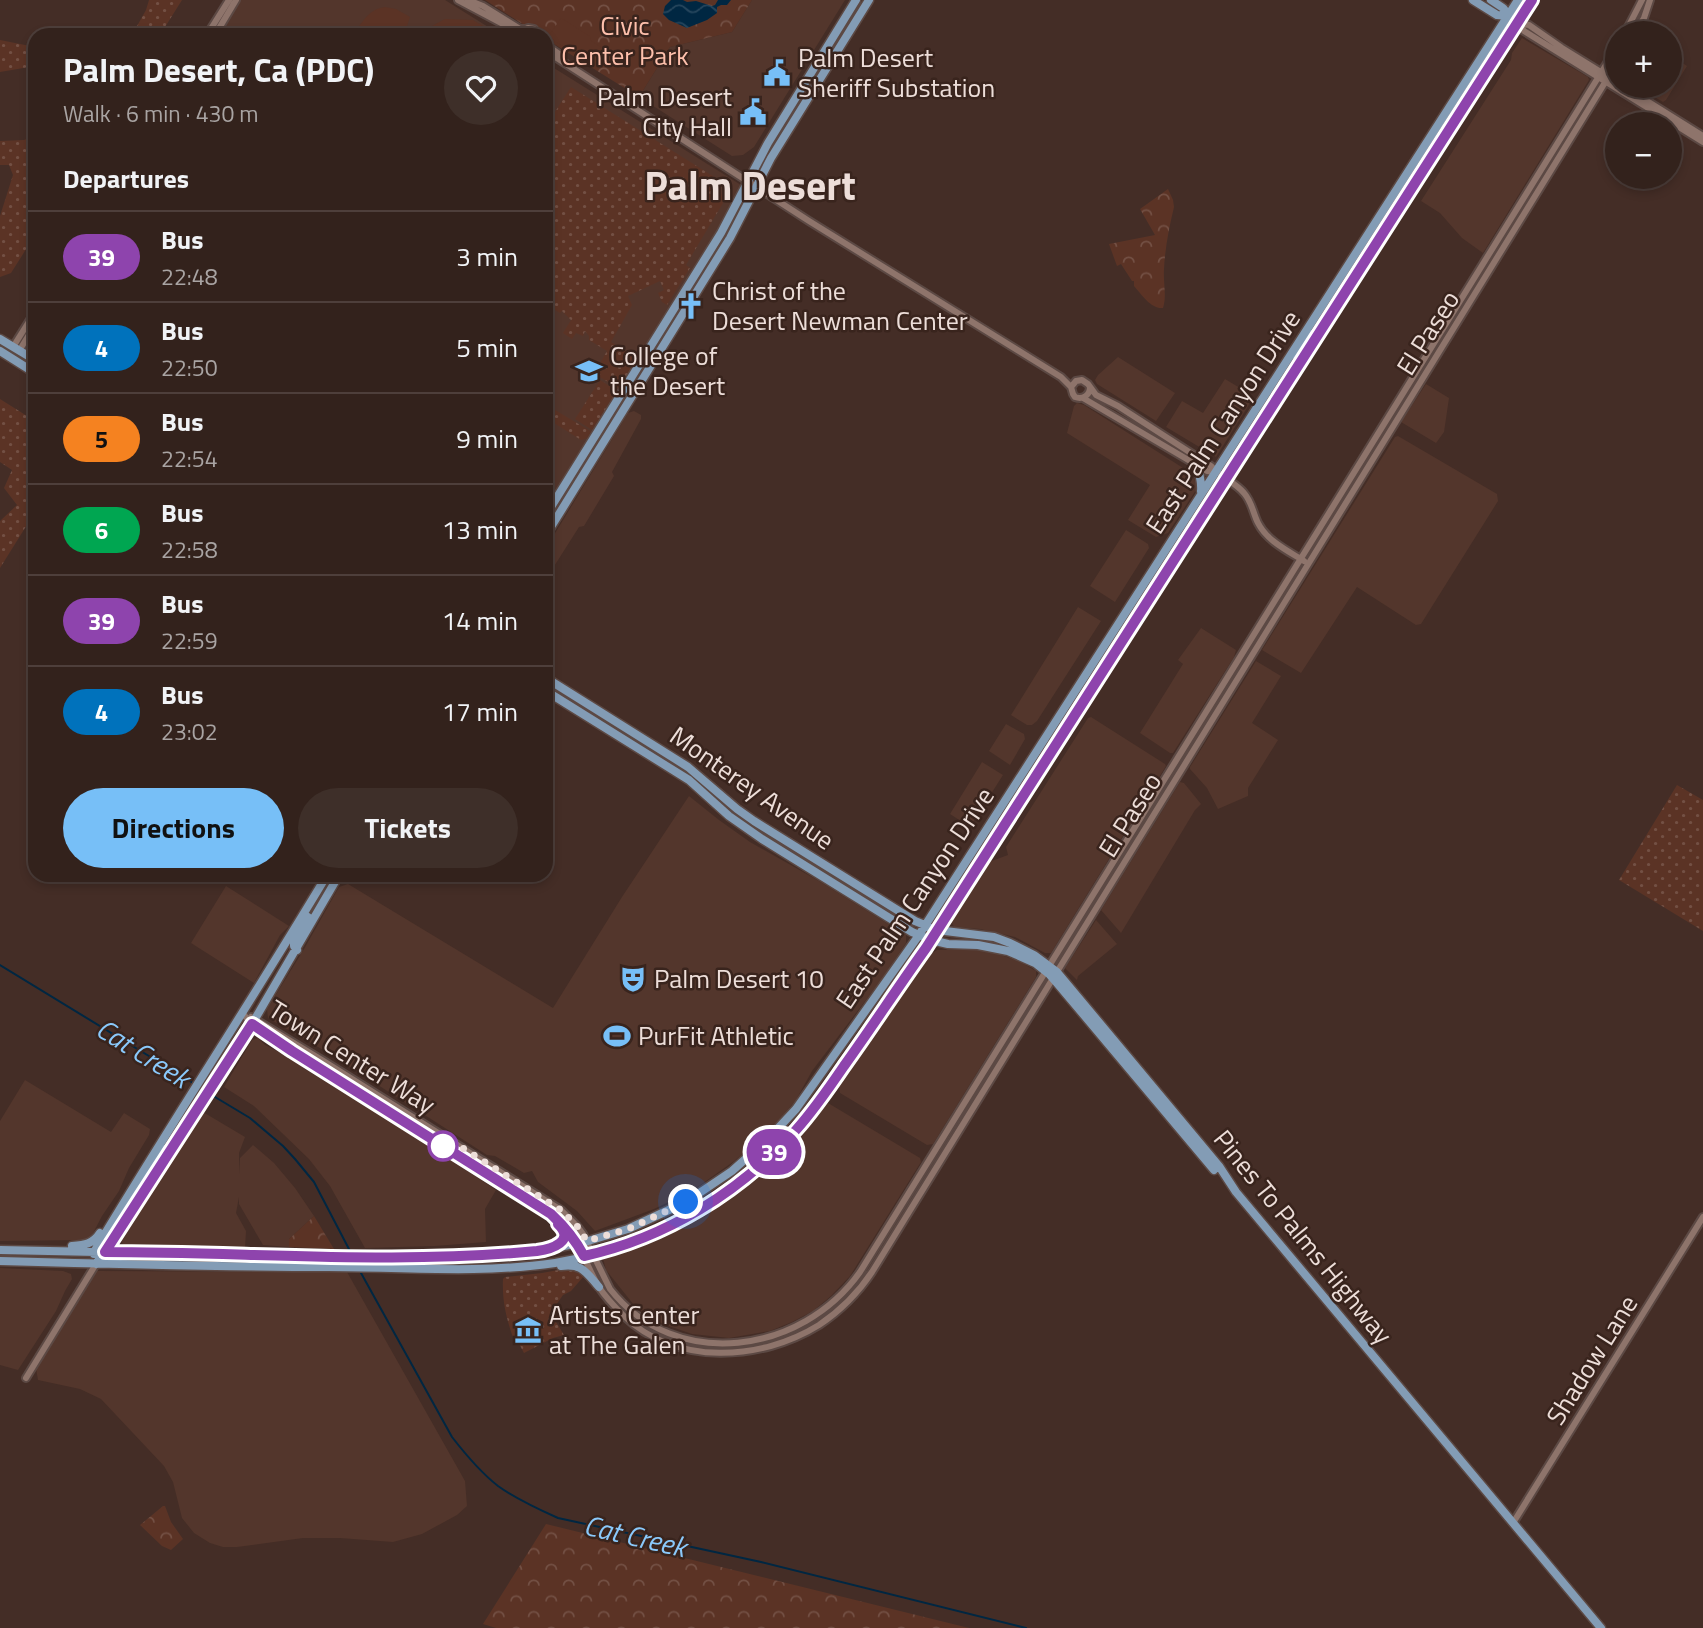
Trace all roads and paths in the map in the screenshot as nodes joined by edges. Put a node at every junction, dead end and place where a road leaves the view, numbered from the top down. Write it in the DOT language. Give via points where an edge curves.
graph roads {
  1 [pos="229,0"];
  2 [pos="236,0"];
  3 [pos="458,0"];
  4 [pos="468,0"];
  5 [pos="856,0"];
  6 [pos="869,0"];
  7 [pos="1472,0"];
  8 [pos="1491,0"];
  9 [pos="1518,0"];
  10 [pos="1532,0"];
  11 [pos="1650,0"];
  12 [pos="1641,3"];
  13 [pos="1508,16"];
  14 [pos="1631,21"];
  15 [pos="1637,21"];
  16 [pos="1641,21"];
  17 [pos="1518,23"];
  18 [pos="211,28"];
  19 [pos="219,28"];
  20 [pos="511,28"];
  21 [pos="518,28"];
  22 [pos="553,50"];
  23 [pos="553,56"];
  24 [pos="578,72"];
  25 [pos="1605,73"];
  26 [pos="1603,77"];
  27 [pos="1643,98"];
  28 [pos="1703,136"];
  29 [pos="1703,142"];
  30 [pos="748,181"];
  31 [pos="757,187"];
  32 [pos="1316,315"];
  33 [pos="28,326"];
  34 [pos="28,334"];
  35 [pos="0,341"];
  36 [pos="16,349"];
  37 [pos="0,351"];
  38 [pos="28,356"];
  39 [pos="1298,365"];
  40 [pos="28,369"];
  41 [pos="1074,384"];
  42 [pos="1090,387"];
  43 [pos="1083,398"];
  44 [pos="1388,427"];
  45 [pos="1371,461"];
  46 [pos="1198,466"];
  47 [pos="1215,472"];
  48 [pos="1226,478"];
  49 [pos="1348,491"];
  50 [pos="1200,495"];
  51 [pos="553,504"];
  52 [pos="553,524"];
  53 [pos="1304,561"];
  54 [pos="1102,650"];
  55 [pos="553,682"];
  56 [pos="553,695"];
  57 [pos="1082,703"];
  58 [pos="1044,741"];
  59 [pos="649,755"];
  60 [pos="675,759"];
  61 [pos="1031,781"];
  62 [pos="704,793"];
  63 [pos="762,826"];
  64 [pos="323,882"];
  65 [pos="335,882"];
  66 [pos="314,897"];
  67 [pos="925,925"];
  68 [pos="937,930"];
  69 [pos="919,935"];
  70 [pos="931,940"];
  71 [pos="297,950"];
  72 [pos="1051,972"];
  73 [pos="243,1014"];
  74 [pos="253,1021"];
  75 [pos="1016,1038"];
  76 [pos="1004,1041"];
  77 [pos="994,1072"];
  78 [pos="957,1116"];
  79 [pos="953,1139"];
  80 [pos="161,1141"];
  81 [pos="135,1183"];
  82 [pos="145,1189"];
  83 [pos="551,1214"];
  84 [pos="116,1215"];
  85 [pos="1703,1217"];
  86 [pos="124,1221"];
  87 [pos="587,1241"];
  88 [pos="578,1244"];
  89 [pos="550,1249"];
  90 [pos="0,1250"];
  91 [pos="55,1251"];
  92 [pos="94,1252"];
  93 [pos="105,1252"];
  94 [pos="589,1255"];
  95 [pos="420,1257"];
  96 [pos="0,1261"];
  97 [pos="96,1264"];
  98 [pos="527,1265"];
  99 [pos="390,1268"];
  100 [pos="599,1287"];
  101 [pos="26,1378"];
  102 [pos="1513,1522"];
  103 [pos="1601,1628"];
  1 -- 18 [label="street"];
  2 -- 19 [label="street"];
  3 -- 20 [label="street"];
  4 -- 21 [label="street"];
  5 -- 30 [label="main road"];
  6 -- 31 [label="main road"];
  7 -- 13 [label="main road" via="1497,15"];
  8 -- 13 [label="main road"];
  9 -- 13 [label="main road, East Palm Canyon Drive"];
  10 -- 17 [label="main road, East Palm Canyon Drive"];
  11 -- 16 [label="street"];
  12 -- 14 [label="street"];
  12 -- 15 [label="street"];
  13 -- 17 [label="main road"];
  13 -- 32 [label="main road, East Palm Canyon Drive"];
  17 -- 26 [label="street" via="1529,24"];
  17 -- 39 [label="main road, East Palm Canyon Drive"];
  22 -- 24 [label="street"];
  23 -- 24 [label="street"];
  24 -- 30 [label="street"];
  25 -- 26 [label="street, El Paseo"];
  26 -- 29 [label="street"];
  26 -- 45 [label="street, El Paseo"];
  26 -- 49 [label="street, El Paseo" via="1592,87"];
  27 -- 28 [label="street"];
  30 -- 31 [label="street"];
  30 -- 51 [label="main road" via="721,233"];
  31 -- 41 [label="street"];
  31 -- 52 [label="main road"];
  32 -- 39 [label="main road" via="1317,323 1297,357"];
  32 -- 47 [label="main road, East Palm Canyon Drive"];
  33 -- 36 [label="street"];
  34 -- 36 [label="street"];
  35 -- 36 [label="main road"];
  36 -- 38 [label="main road"];
  37 -- 40 [label="main road"];
  39 -- 48 [label="main road, East Palm Canyon Drive"];
  41 -- 42 [label="street" via="1082,380"];
  41 -- 43 [label="street" via="1073,394"];
  42 -- 43 [label="street"];
  42 -- 47 [label="street"];
  43 -- 46 [label="street"];
  44 -- 45 [label="street"];
  45 -- 49 [label="street, El Paseo"];
  46 -- 47 [label="street"];
  46 -- 50 [label="main road"];
  47 -- 48 [label="street"];
  47 -- 50 [label="main road, East Palm Canyon Drive"];
  48 -- 53 [label="street" via="1249,499 1268,538"];
  48 -- 57 [label="main road, East Palm Canyon Drive"];
  49 -- 53 [label="street, El Paseo"];
  50 -- 54 [label="main road, East Palm Canyon Drive"];
  53 -- 72 [label="street, El Paseo"];
  54 -- 57 [label="main road" via="1078,696"];
  54 -- 58 [label="main road, East Palm Canyon Drive"];
  55 -- 60 [label="main road, Monterey Avenue"];
  56 -- 59 [label="main road, Monterey Avenue"];
  57 -- 61 [label="main road, East Palm Canyon Drive"];
  58 -- 61 [label="main road" via="1046,748"];
  58 -- 67 [label="main road, East Palm Canyon Drive"];
  59 -- 60 [label="main road"];
  59 -- 62 [label="main road, Monterey Avenue"];
  60 -- 63 [label="main road, Monterey Avenue"];
  61 -- 68 [label="main road, East Palm Canyon Drive"];
  62 -- 63 [label="main road"];
  62 -- 69 [label="main road, Monterey Avenue" via="762,839"];
  63 -- 67 [label="main road, Monterey Avenue"];
  64 -- 66 [label="main road"];
  65 -- 71 [label="main road"];
  66 -- 71 [label="main road" via="294,942"];
  66 -- 73 [label="main road"];
  67 -- 68 [label="main road, Monterey Avenue"];
  67 -- 69 [label="main road, East Palm Canyon Drive"];
  68 -- 70 [label="main road, East Palm Canyon Drive"];
  68 -- 72 [label="main road, Pines To Palms Highway" via="994,937 1025,950"];
  69 -- 70 [label="main road, Monterey Avenue"];
  69 -- 87 [label="main road, East Palm Canyon Drive" via="806,1096 754,1152 686,1202 628,1229"];
  70 -- 72 [label="main road, Pines To Palms Highway" via="994,947"];
  70 -- 94 [label="main road, East Palm Canyon Drive" via="819,1101 773,1153 692,1215 630,1243"];
  71 -- 74 [label="main road"];
  72 -- 75 [label="street, El Paseo"];
  72 -- 76 [label="street, El Paseo"];
  72 -- 102 [label="main road, Pines To Palms Highway"];
  73 -- 74 [label="street, Town Center Way"];
  73 -- 80 [label="main road"];
  74 -- 82 [label="main road"];
  74 -- 83 [label="street, Town Center Way" via="292,1051"];
  74 -- 87 [label="street, Town Center Way" via="552,1204"];
  75 -- 76 [label="street"];
  75 -- 77 [label="street, El Paseo"];
  76 -- 77 [label="street" via="992,1066"];
  76 -- 78 [label="street, El Paseo"];
  77 -- 79 [label="street, El Paseo"];
  78 -- 79 [label="street"];
  78 -- 94 [label="street, El Paseo" via="846,1290 816,1316 780,1334 718,1343 689,1340 658,1329 617,1297"];
  79 -- 100 [label="street, El Paseo" via="862,1285 835,1312 796,1337 740,1352 681,1348 642,1331"];
  80 -- 81 [label="main road"];
  80 -- 82 [label="main road"];
  81 -- 84 [label="main road"];
  81 -- 86 [label="main road" via="137,1192"];
  82 -- 86 [label="main road"];
  83 -- 88 [label="street, Town Center Way"];
  83 -- 89 [label="main road" via="565,1237"];
  84 -- 91 [label="main road" via="94,1241"];
  84 -- 92 [label="main road"];
  85 -- 102 [label="street, Shadow Lane"];
  86 -- 93 [label="main road"];
  87 -- 88 [label="main road, East Palm Canyon Drive"];
  87 -- 94 [label="street, Town Center Way"];
  88 -- 89 [label="main road, East Palm Canyon Drive"];
  88 -- 94 [label="street, El Paseo"];
  89 -- 95 [label="main road, East Palm Canyon Drive"];
  90 -- 91 [label="main road, East Palm Canyon Drive"];
  91 -- 92 [label="main road, East Palm Canyon Drive"];
  92 -- 93 [label="main road, East Palm Canyon Drive"];
  92 -- 97 [label="main road"];
  93 -- 95 [label="main road, East Palm Canyon Drive"];
  93 -- 97 [label="main road"];
  94 -- 98 [label="main road, East Palm Canyon Drive"];
  94 -- 100 [label="street, El Paseo"];
  95 -- 99 [label="main road"];
  96 -- 97 [label="main road, East Palm Canyon Drive"];
  97 -- 99 [label="main road, East Palm Canyon Drive"];
  97 -- 101 [label="street"];
  98 -- 99 [label="main road, East Palm Canyon Drive"];
  98 -- 100 [label="main road" via="575,1265"];
  102 -- 103 [label="main road, Pines To Palms Highway"];
}
